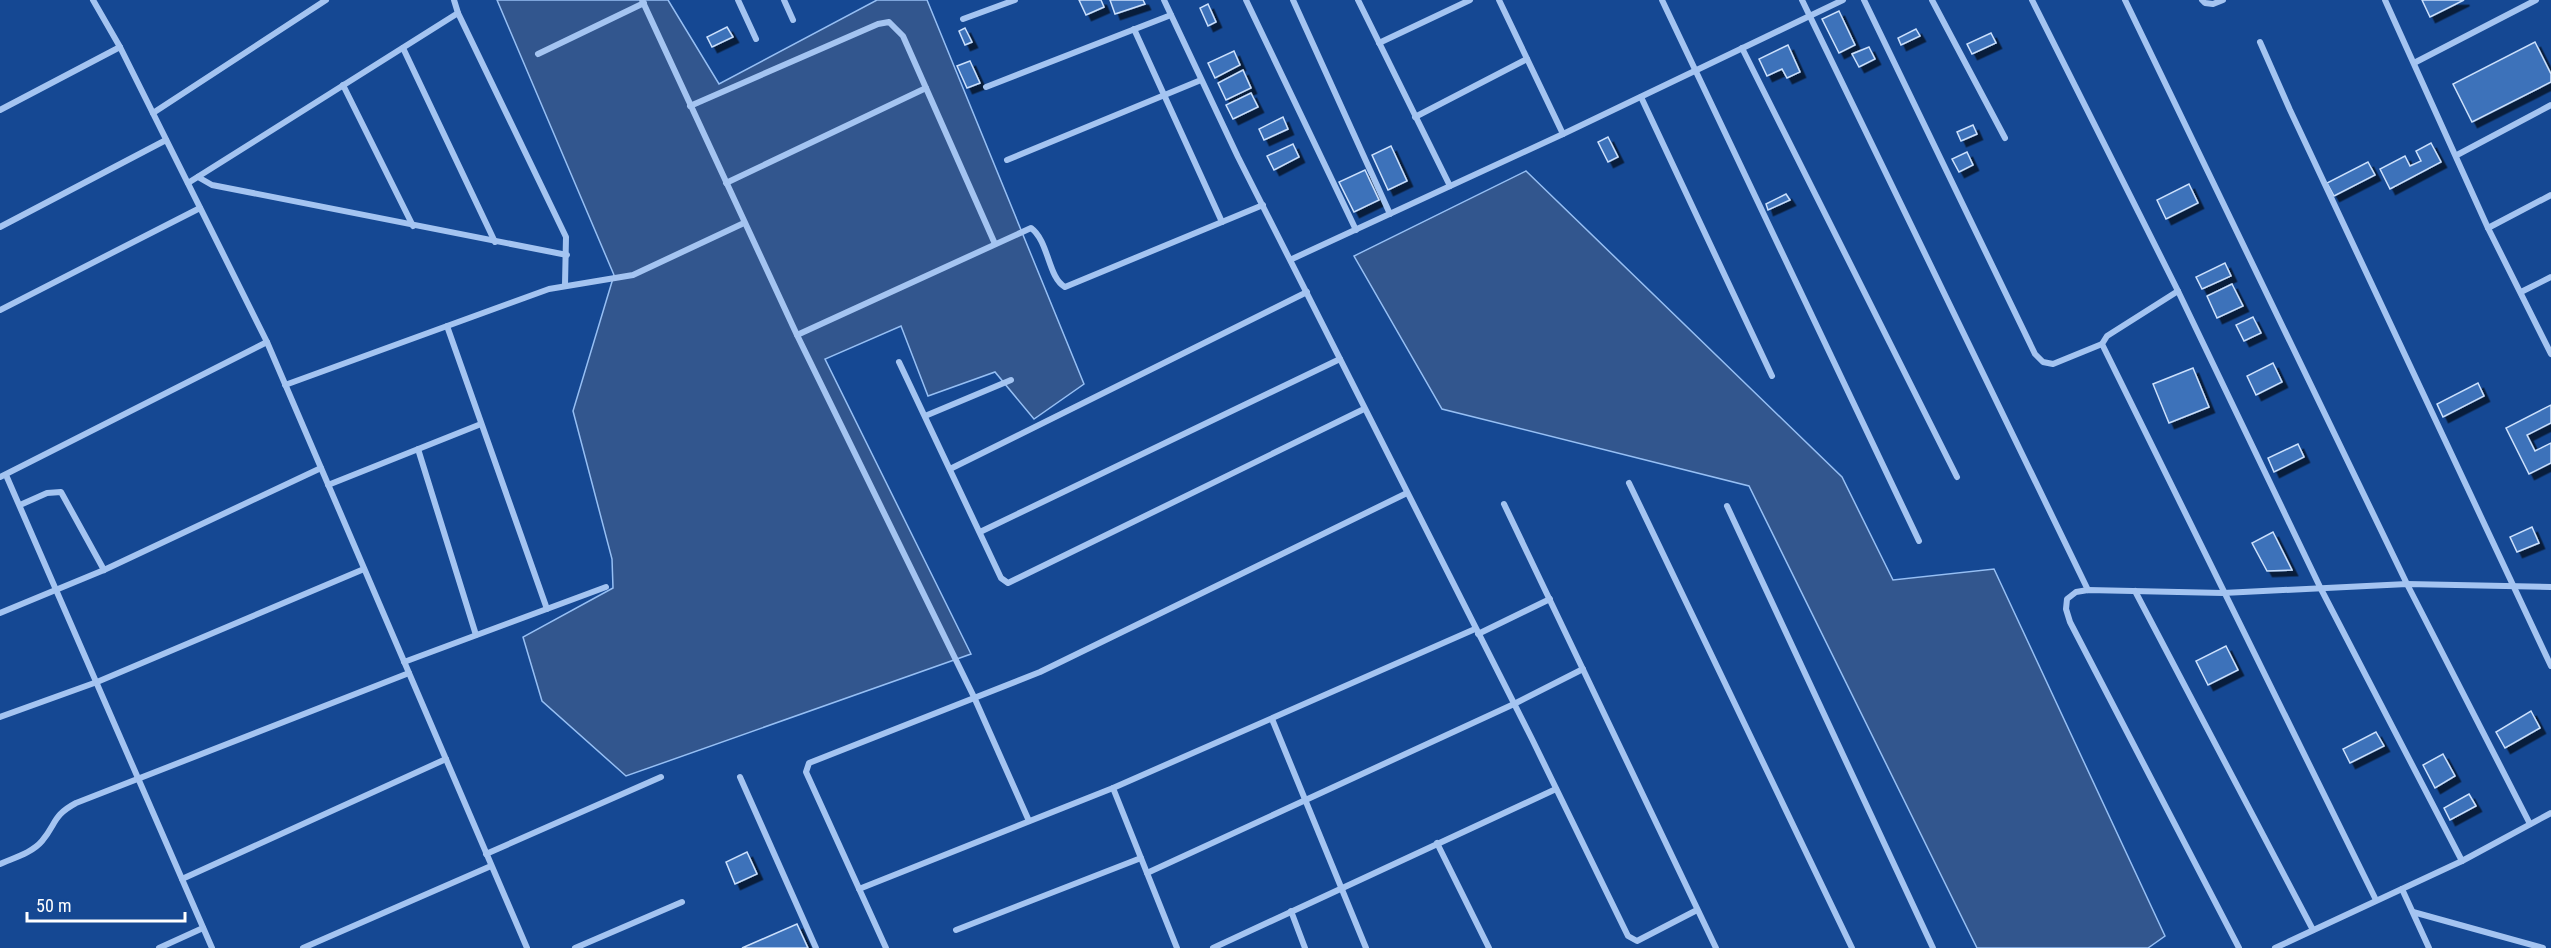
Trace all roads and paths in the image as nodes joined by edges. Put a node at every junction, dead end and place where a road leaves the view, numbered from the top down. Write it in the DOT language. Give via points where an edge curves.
graph roads {
  1 [pos="93,0"];
  2 [pos="326,0"];
  3 [pos="454,0"];
  4 [pos="738,0"];
  5 [pos="784,0"];
  6 [pos="1015,0"];
  7 [pos="1164,0"];
  8 [pos="1246,0"];
  9 [pos="1293,0"];
  10 [pos="1358,0"];
  11 [pos="1470,0"];
  12 [pos="1499,0"];
  13 [pos="1662,0"];
  14 [pos="1802,0"];
  15 [pos="1843,0"];
  16 [pos="1864,0"];
  17 [pos="1932,0"];
  18 [pos="2032,0"];
  19 [pos="2125,0"];
  20 [pos="2202,0"];
  21 [pos="2223,0"];
  22 [pos="2385,0"];
  23 [pos="2536,0"];
  24 [pos="643,2"];
  25 [pos="458,13"];
  26 [pos="1171,15"];
  27 [pos="1810,16"];
  28 [pos="963,19"];
  29 [pos="793,20"];
  30 [pos="1134,29"];
  31 [pos="756,39"];
  32 [pos="2260,42"];
  33 [pos="1379,43"];
  34 [pos="120,47"];
  35 [pos="403,48"];
  36 [pos="1743,48"];
  37 [pos="538,54"];
  38 [pos="1527,59"];
  39 [pos="2414,63"];
  40 [pos="1696,70"];
  41 [pos="1202,80"];
  42 [pos="343,86"];
  43 [pos="986,87"];
  44 [pos="926,88"];
  45 [pos="1162,96"];
  46 [pos="1641,97"];
  47 [pos="2551,105"];
  48 [pos="690,106"];
  49 [pos="0,110"];
  50 [pos="153,112"];
  51 [pos="1415,117"];
  52 [pos="1563,134"];
  53 [pos="2005,138"];
  54 [pos="166,140"];
  55 [pos="2457,155"];
  56 [pos="1008,160"];
  57 [pos="198,177"];
  58 [pos="188,183"];
  59 [pos="726,183"];
  60 [pos="1450,186"];
  61 [pos="2551,195"];
  62 [pos="1263,205"];
  63 [pos="200,208"];
  64 [pos="1390,214"];
  65 [pos="1222,222"];
  66 [pos="744,223"];
  67 [pos="413,226"];
  68 [pos="0,227"];
  69 [pos="2488,228"];
  70 [pos="1356,231"];
  71 [pos="495,242"];
  72 [pos="996,244"];
  73 [pos="567,255"];
  74 [pos="1292,259"];
  75 [pos="2551,276"];
  76 [pos="565,285"];
  77 [pos="2178,291"];
  78 [pos="1307,292"];
  79 [pos="2522,292"];
  80 [pos="0,310"];
  81 [pos="447,326"];
  82 [pos="796,334"];
  83 [pos="267,342"];
  84 [pos="2102,344"];
  85 [pos="2551,354"];
  86 [pos="1340,359"];
  87 [pos="899,362"];
  88 [pos="1772,376"];
  89 [pos="1011,380"];
  90 [pos="285,385"];
  91 [pos="1364,409"];
  92 [pos="925,416"];
  93 [pos="481,424"];
  94 [pos="418,449"];
  95 [pos="321,468"];
  96 [pos="950,469"];
  97 [pos="3,476"];
  98 [pos="1957,477"];
  99 [pos="1629,483"];
  100 [pos="328,485"];
  101 [pos="1407,493"];
  102 [pos="1504,504"];
  103 [pos="20,505"];
  104 [pos="1727,506"];
  105 [pos="980,532"];
  106 [pos="1919,541"];
  107 [pos="364,569"];
  108 [pos="104,570"];
  109 [pos="2407,584"];
  110 [pos="2512,584"];
  111 [pos="2551,586"];
  112 [pos="606,587"];
  113 [pos="55,588"];
  114 [pos="2321,589"];
  115 [pos="2088,590"];
  116 [pos="2135,591"];
  117 [pos="2223,592"];
  118 [pos="1550,599"];
  119 [pos="547,609"];
  120 [pos="0,613"];
  121 [pos="1476,632"];
  122 [pos="476,635"];
  123 [pos="404,662"];
  124 [pos="2551,666"];
  125 [pos="1583,669"];
  126 [pos="409,673"];
  127 [pos="97,682"];
  128 [pos="974,697"];
  129 [pos="1514,704"];
  130 [pos="0,717"];
  131 [pos="1272,719"];
  132 [pos="446,759"];
  133 [pos="661,777"];
  134 [pos="740,777"];
  135 [pos="139,780"];
  136 [pos="1113,788"];
  137 [pos="1556,789"];
  138 [pos="1305,801"];
  139 [pos="2551,813"];
  140 [pos="1029,821"];
  141 [pos="2530,824"];
  142 [pos="1437,843"];
  143 [pos="486,854"];
  144 [pos="1141,858"];
  145 [pos="2462,861"];
  146 [pos="0,864"];
  147 [pos="491,867"];
  148 [pos="1147,873"];
  149 [pos="182,879"];
  150 [pos="1341,888"];
  151 [pos="859,889"];
  152 [pos="2402,889"];
  153 [pos="2376,900"];
  154 [pos="682,902"];
  155 [pos="1697,910"];
  156 [pos="1291,911"];
  157 [pos="2413,912"];
  158 [pos="203,928"];
  159 [pos="956,930"];
  160 [pos="2313,930"];
  161 [pos="159,948"];
  162 [pos="212,948"];
  163 [pos="303,948"];
  164 [pos="527,948"];
  165 [pos="574,948"];
  166 [pos="816,948"];
  167 [pos="886,948"];
  168 [pos="1177,948"];
  169 [pos="1213,948"];
  170 [pos="1305,948"];
  171 [pos="1366,948"];
  172 [pos="1489,948"];
  173 [pos="1716,948"];
  174 [pos="1852,948"];
  175 [pos="1933,948"];
  176 [pos="2239,948"];
  177 [pos="2275,948"];
  178 [pos="2429,948"];
  179 [pos="2543,948"];
  1 -- 34 [label="street"];
  2 -- 50 [label="street"];
  3 -- 25 [label="street"];
  4 -- 31 [label="street"];
  5 -- 29 [label="street"];
  6 -- 28 [label="street"];
  7 -- 26 [label="street"];
  8 -- 70 [label="street"];
  9 -- 64 [label="street"];
  10 -- 33 [label="street"];
  11 -- 33 [label="street"];
  12 -- 38 [label="street"];
  13 -- 40 [label="street"];
  14 -- 27 [label="street"];
  15 -- 27 [label="street"];
  16 -- 84 [label="street" via="2035,354 2043,363 2053,364"];
  17 -- 53 [label="street"];
  18 -- 77 [label="street"];
  19 -- 109 [label="street"];
  20 -- 21 [label="street" via="2213,4"];
  22 -- 39 [label="street"];
  23 -- 39 [label="street"];
  24 -- 37 [label="street"];
  24 -- 48 [label="street"];
  25 -- 35 [label="street"];
  25 -- 73 [label="street" via="566,237"];
  26 -- 30 [label="street"];
  26 -- 41 [label="street"];
  27 -- 36 [label="street"];
  27 -- 115 [label="street"];
  30 -- 43 [label="street"];
  30 -- 45 [label="street"];
  32 -- 110 [label="street"];
  33 -- 51 [label="street"];
  34 -- 49 [label="street"];
  34 -- 50 [label="street"];
  35 -- 42 [label="street"];
  35 -- 71 [label="street"];
  36 -- 40 [label="street"];
  36 -- 98 [label="street"];
  38 -- 51 [label="street"];
  38 -- 52 [label="street"];
  39 -- 55 [label="street"];
  40 -- 46 [label="street"];
  40 -- 106 [label="street"];
  41 -- 45 [label="street"];
  41 -- 62 [label="street"];
  42 -- 57 [label="street"];
  42 -- 67 [label="street"];
  44 -- 48 [label="street" via="903,36 889,22"];
  44 -- 59 [label="street"];
  44 -- 72 [label="street"];
  45 -- 56 [label="street"];
  45 -- 65 [label="street"];
  46 -- 52 [label="street"];
  46 -- 88 [label="street"];
  47 -- 55 [label="street"];
  48 -- 59 [label="street"];
  50 -- 54 [label="street"];
  51 -- 60 [label="street"];
  52 -- 60 [label="street"];
  54 -- 58 [label="street"];
  54 -- 68 [label="street"];
  55 -- 69 [label="street"];
  57 -- 58 [label="street"];
  57 -- 67 [label="street" via="212,185"];
  58 -- 63 [label="street"];
  59 -- 66 [label="street"];
  60 -- 64 [label="street"];
  61 -- 69 [label="street"];
  62 -- 65 [label="street"];
  62 -- 74 [label="street"];
  63 -- 80 [label="street"];
  63 -- 83 [label="street"];
  64 -- 70 [label="street"];
  65 -- 72 [label="street" via="1065,286 1060,284 1040,237 1031,228"];
  66 -- 76 [label="street" via="633,275"];
  66 -- 82 [label="street"];
  67 -- 71 [label="street"];
  69 -- 79 [label="street"];
  70 -- 74 [label="street"];
  71 -- 73 [label="street"];
  72 -- 82 [label="street"];
  73 -- 76 [label="street"];
  74 -- 78 [label="street"];
  75 -- 79 [label="street"];
  76 -- 81 [label="street"];
  77 -- 84 [label="street" via="2107,336"];
  77 -- 114 [label="street"];
  78 -- 86 [label="street"];
  78 -- 96 [label="street"];
  79 -- 85 [label="street"];
  81 -- 90 [label="street"];
  81 -- 93 [label="street"];
  82 -- 128 [label="street"];
  83 -- 90 [label="street"];
  83 -- 97 [label="street"];
  84 -- 117 [label="street"];
  86 -- 91 [label="street"];
  86 -- 105 [label="street"];
  87 -- 92 [label="street"];
  89 -- 92 [label="street"];
  90 -- 95 [label="street"];
  91 -- 101 [label="street"];
  91 -- 105 [label="street" via="1014,582 1001,578"];
  92 -- 96 [label="street"];
  93 -- 94 [label="street"];
  93 -- 119 [label="street"];
  94 -- 100 [label="street"];
  94 -- 122 [label="street"];
  95 -- 100 [label="street"];
  95 -- 108 [label="street"];
  96 -- 105 [label="street"];
  97 -- 103 [label="street"];
  99 -- 174 [label="street"];
  100 -- 107 [label="street"];
  101 -- 121 [label="street"];
  101 -- 128 [label="street" via="1040,672"];
  102 -- 118 [label="street"];
  103 -- 108 [label="street" via="47,493 61,492"];
  103 -- 113 [label="street"];
  104 -- 175 [label="street"];
  107 -- 123 [label="street"];
  107 -- 127 [label="street"];
  108 -- 113 [label="street"];
  109 -- 110 [label="street"];
  109 -- 114 [label="street"];
  109 -- 141 [label="street"];
  110 -- 111 [label="street"];
  110 -- 124 [label="street"];
  112 -- 119 [label="street"];
  113 -- 120 [label="street"];
  113 -- 127 [label="street"];
  114 -- 117 [label="street"];
  114 -- 145 [label="street"];
  115 -- 116 [label="street"];
  115 -- 176 [label="street" via="2067,599 2070,622"];
  116 -- 117 [label="street"];
  116 -- 160 [label="street"];
  117 -- 153 [label="street"];
  118 -- 121 [label="street"];
  118 -- 125 [label="street"];
  119 -- 122 [label="street"];
  121 -- 129 [label="street"];
  121 -- 131 [label="street"];
  122 -- 123 [label="street"];
  123 -- 126 [label="street"];
  125 -- 129 [label="street"];
  125 -- 155 [label="street"];
  126 -- 132 [label="street"];
  126 -- 135 [label="street"];
  127 -- 130 [label="street"];
  127 -- 135 [label="street"];
  128 -- 140 [label="street"];
  128 -- 151 [label="street" via="806,767"];
  129 -- 137 [label="street"];
  129 -- 138 [label="street"];
  131 -- 136 [label="street"];
  131 -- 138 [label="street"];
  132 -- 143 [label="street"];
  132 -- 149 [label="street"];
  133 -- 143 [label="street"];
  134 -- 166 [label="street"];
  135 -- 146 [label="street" via="65,810 54,818 42,841"];
  135 -- 149 [label="street"];
  136 -- 140 [label="street"];
  136 -- 144 [label="street"];
  137 -- 142 [label="street"];
  137 -- 155 [label="street" via="1632,940"];
  138 -- 148 [label="street"];
  138 -- 150 [label="street"];
  139 -- 141 [label="street"];
  140 -- 151 [label="street"];
  141 -- 145 [label="street"];
  142 -- 150 [label="street"];
  142 -- 172 [label="street"];
  143 -- 147 [label="street"];
  144 -- 148 [label="street"];
  144 -- 159 [label="street"];
  145 -- 152 [label="street"];
  147 -- 163 [label="street"];
  147 -- 164 [label="street"];
  148 -- 168 [label="street"];
  149 -- 158 [label="street"];
  150 -- 156 [label="street"];
  150 -- 171 [label="street"];
  151 -- 167 [label="street"];
  152 -- 153 [label="street"];
  152 -- 157 [label="street"];
  153 -- 160 [label="street"];
  154 -- 165 [label="street"];
  155 -- 173 [label="street"];
  156 -- 169 [label="street"];
  156 -- 170 [label="street"];
  157 -- 178 [label="street"];
  157 -- 179 [label="street"];
  158 -- 161 [label="street"];
  158 -- 162 [label="street"];
  160 -- 177 [label="street"];
}
